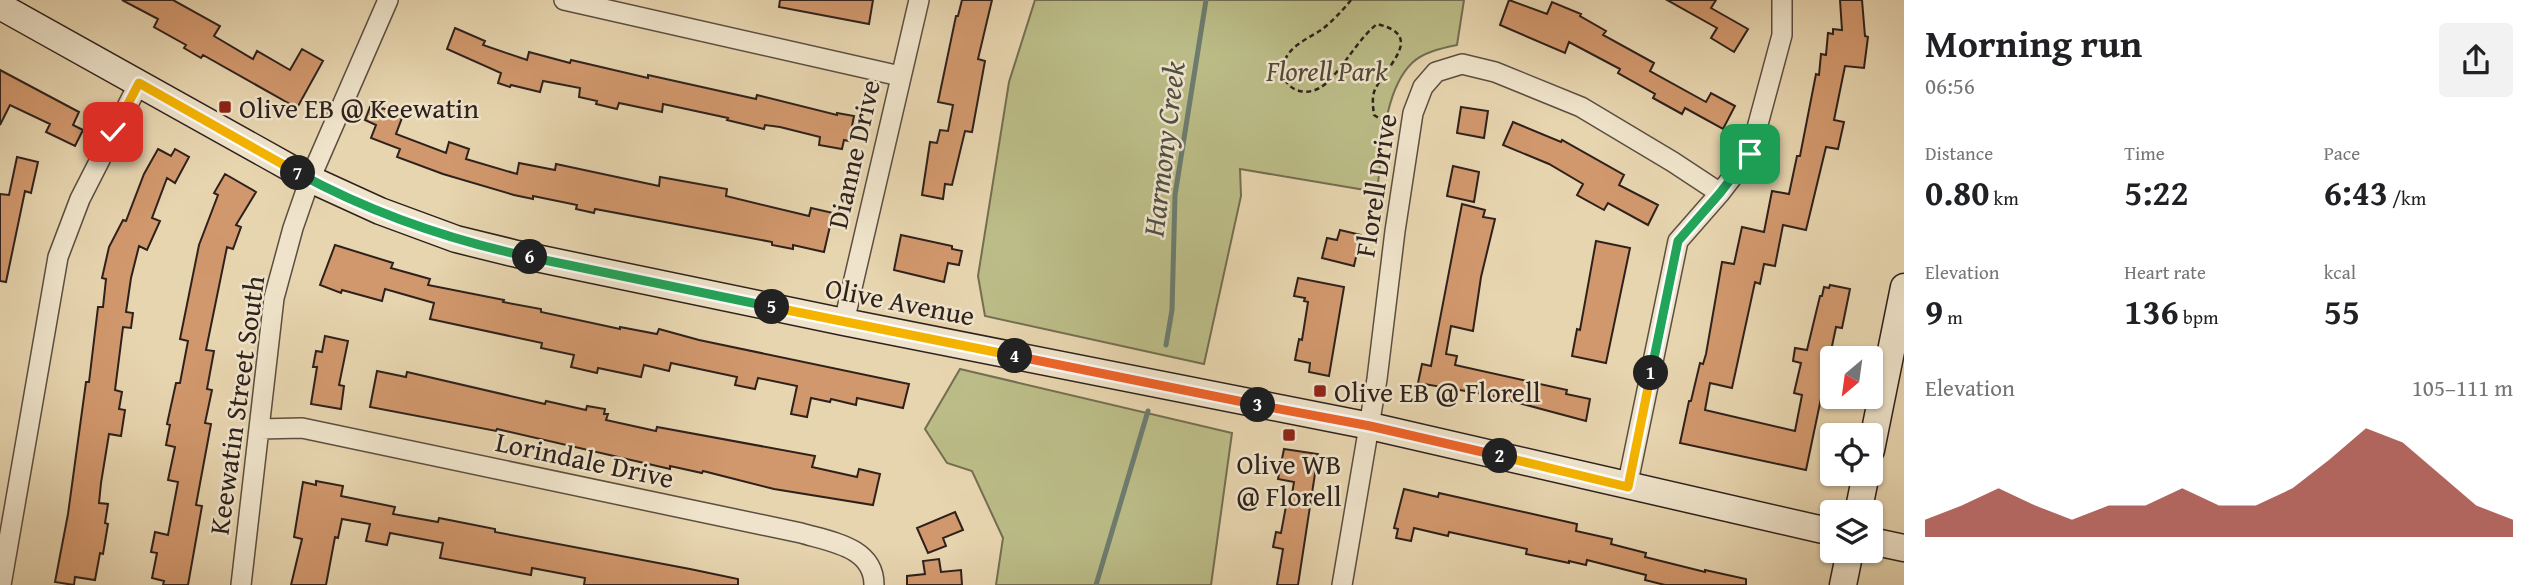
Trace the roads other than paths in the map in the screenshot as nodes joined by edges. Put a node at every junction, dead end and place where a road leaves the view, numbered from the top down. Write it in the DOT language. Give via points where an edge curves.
graph roads {
  1 [pos="388,0"];
  2 [pos="564,0"];
  3 [pos="919,0"];
  4 [pos="1782,0"];
  5 [pos="0,6"];
  6 [pos="900,76"];
  7 [pos="139,83"];
  8 [pos="310,179"];
  9 [pos="1720,193"];
  10 [pos="1904,287"];
  11 [pos="844,322"];
  12 [pos="1876,423"];
  13 [pos="1370,426"];
  14 [pos="259,429"];
  15 [pos="1628,487"];
  16 [pos="1820,529"];
  17 [pos="1883,544"];
  18 [pos="1904,548"];
  19 [pos="1848,563"];
  20 [pos="1,585"];
  21 [pos="241,585"];
  22 [pos="874,585"];
  23 [pos="1342,585"];
  24 [pos="1843,585"];
  1 -- 8 [label="street, Keewatin Street South"];
  2 -- 6 [label="street"];
  3 -- 6 [label="street, Dianne Drive"];
  4 -- 9 [label="street" via="1782,36 1750,154"];
  5 -- 7 [label="main road, Olive Avenue"];
  6 -- 11 [label="street, Dianne Drive"];
  7 -- 8 [label="main road, Olive Avenue"];
  7 -- 20 [label="street" via="80,199 58,257"];
  8 -- 11 [label="main road, Olive Avenue" via="417,226 487,247"];
  8 -- 14 [label="street, Keewatin Street South" via="274,298"];
  9 -- 13 [label="street, Florell Drive" via="1581,107 1495,72 1462,64 1436,72 1423,87 1413,113"];
  9 -- 15 [label="street" via="1678,241"];
  10 -- 12 [label="main road"];
  11 -- 13 [label="main road, Olive Avenue"];
  13 -- 15 [label="main road, Olive Avenue"];
  13 -- 23 [label="street, Florell Drive"];
  14 -- 21 [label="street, Keewatin Street South"];
  14 -- 22 [label="street, Lorindale Drive" via="302,428 801,533 855,549 874,572"];
  15 -- 16 [label="main road, Olive Avenue"];
  17 -- 18 [label="main road"];
  19 -- 24 [label="main road"];
}
